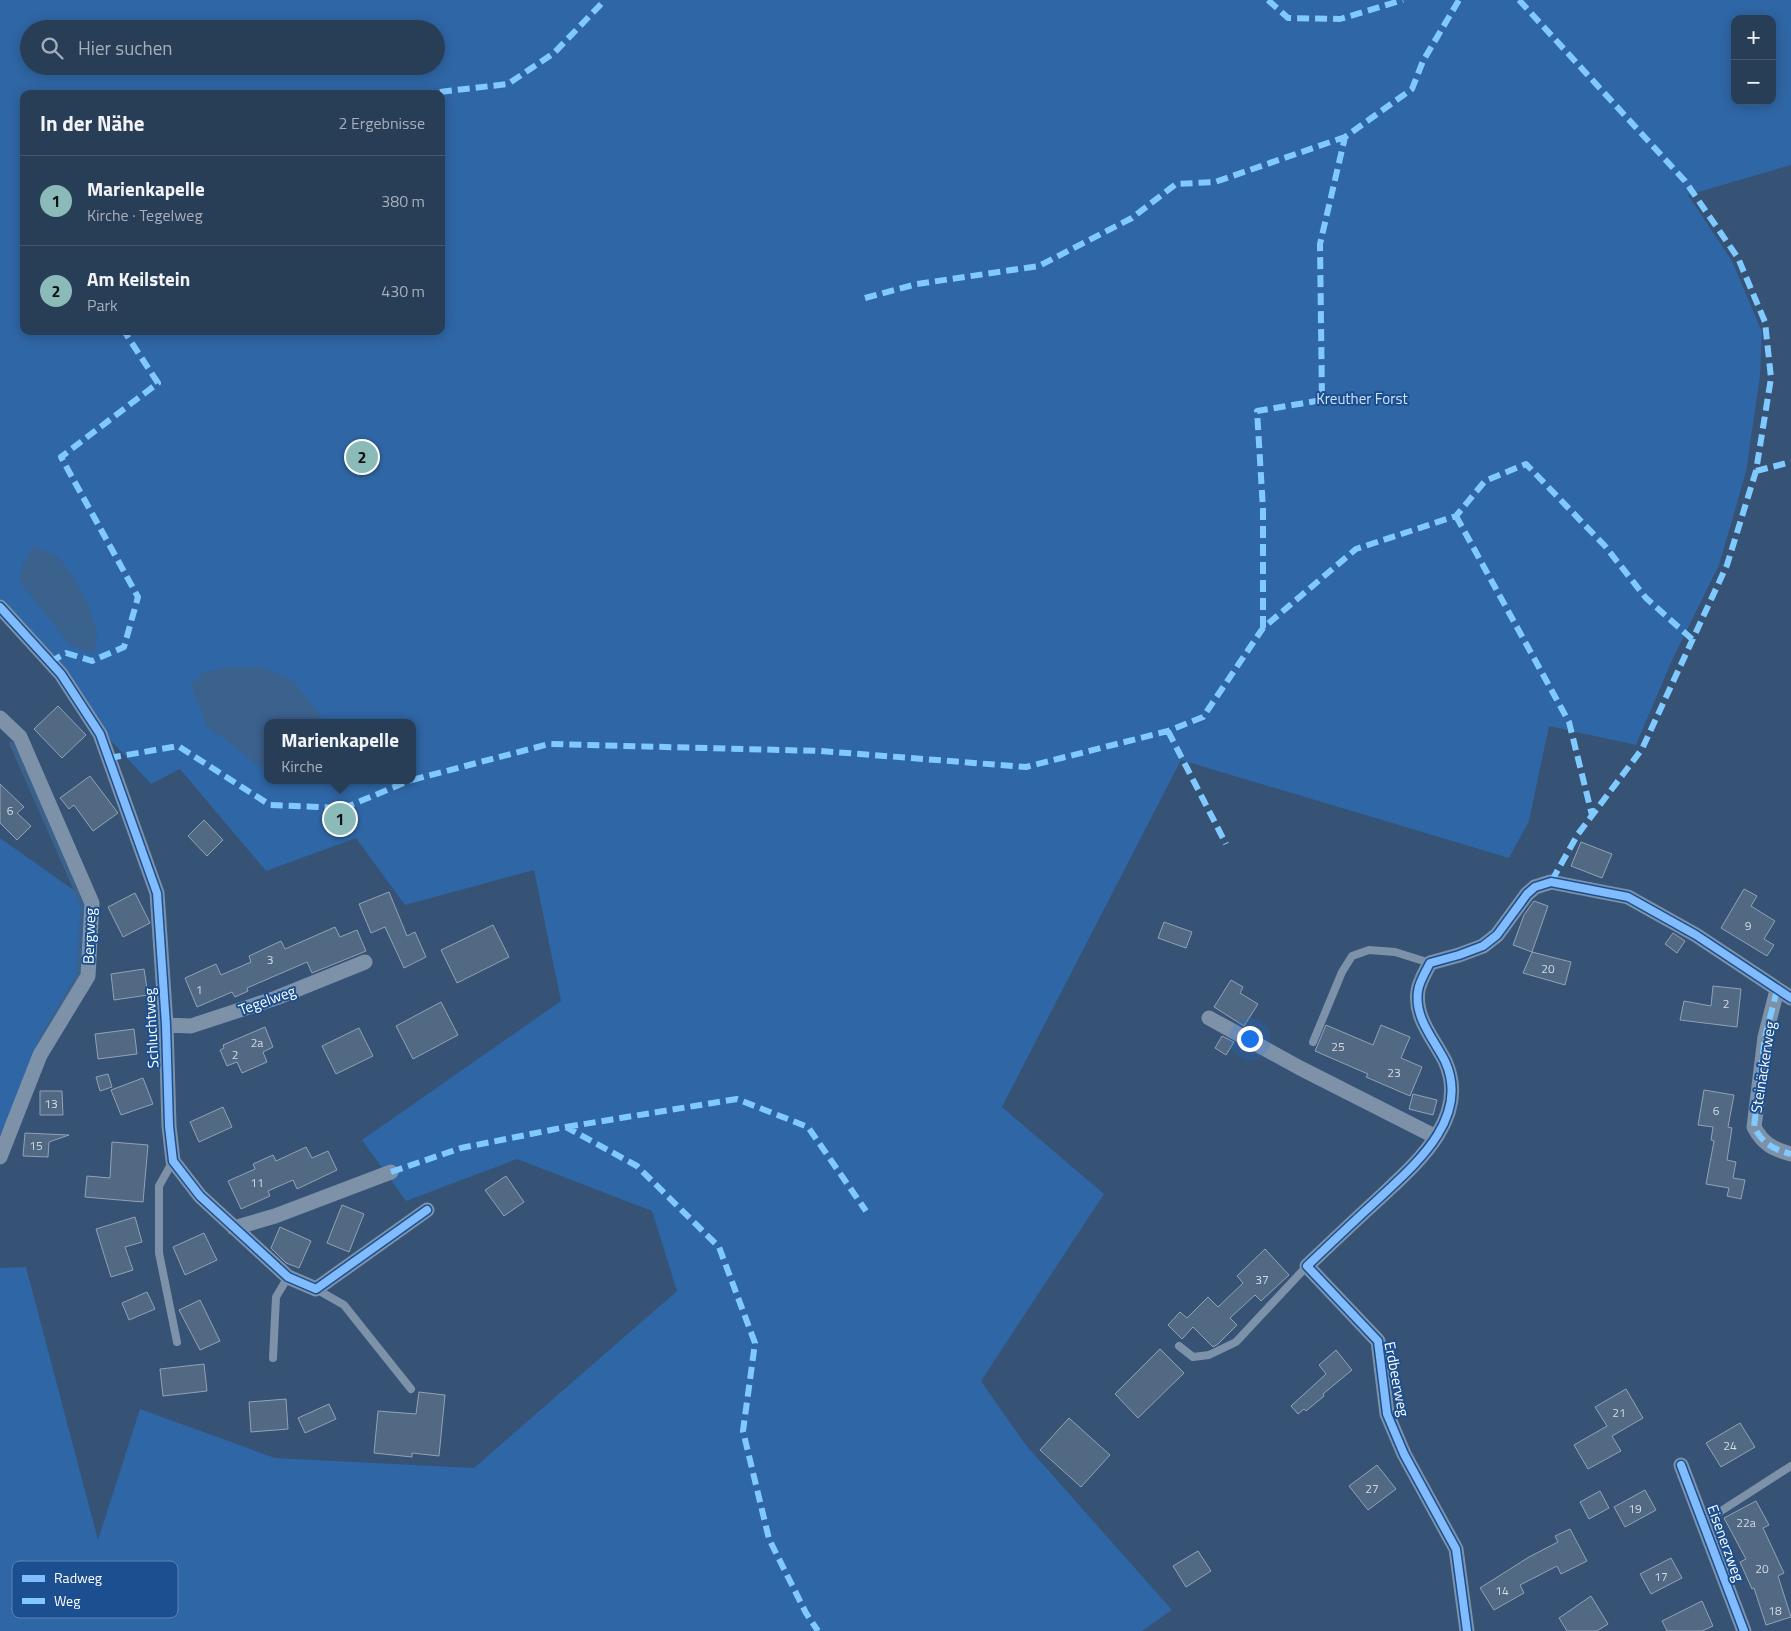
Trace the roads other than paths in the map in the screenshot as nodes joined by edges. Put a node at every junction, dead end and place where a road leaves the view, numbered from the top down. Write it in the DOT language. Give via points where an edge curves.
graph roads {
  1 [pos="0,608"];
  2 [pos="0,718"];
  3 [pos="365,962"];
  4 [pos="1430,963"];
  5 [pos="1777,990"];
  6 [pos="1791,998"];
  7 [pos="1208,1018"];
  8 [pos="166,1025"];
  9 [pos="1313,1042"];
  10 [pos="1436,1137"];
  11 [pos="1791,1154"];
  12 [pos="0,1157"];
  13 [pos="174,1161"];
  14 [pos="391,1172"];
  15 [pos="428,1210"];
  16 [pos="234,1228"];
  17 [pos="1307,1266"];
  18 [pos="288,1277"];
  19 [pos="316,1289"];
  20 [pos="177,1342"];
  21 [pos="1178,1346"];
  22 [pos="273,1358"];
  23 [pos="411,1389"];
  24 [pos="1681,1465"];
  25 [pos="1791,1466"];
  26 [pos="1704,1522"];
  27 [pos="1467,1631"];
  28 [pos="1744,1631"];
  1 -- 8 [label="street, Schluchtweg" via="61,674 100,734 157,893"];
  2 -- 12 [label="street, Bergweg" via="20,737 92,903 88,976 40,1054"];
  3 -- 8 [label="street, Tegelweg" via="276,998 191,1026"];
  4 -- 5 [label="street" via="1483,946 1497,935 1534,887 1551,882 1628,897 1696,935"];
  4 -- 9 [label="lane" via="1394,952 1369,950 1352,956"];
  4 -- 10 [label="street" via="1418,990 1419,1010 1427,1032 1445,1062 1452,1098"];
  5 -- 6 [label="street"];
  5 -- 11 [label="street, Steinäckerweg" via="1765,1037 1754,1127 1760,1140"];
  7 -- 10 [label="street"];
  8 -- 13 [label="street, Schluchtweg" via="169,1126"];
  10 -- 17 [label="street" via="1421,1159"];
  13 -- 16 [label="street, Schluchtweg" via="200,1196"];
  13 -- 20 [label="lane" via="160,1186 159,1253"];
  14 -- 16 [label="street"];
  15 -- 19 [label="street"];
  16 -- 18 [label="street, Schluchtweg"];
  17 -- 21 [label="lane" via="1236,1342 1209,1355 1193,1357"];
  17 -- 27 [label="street, Erdbeerweg" via="1378,1341 1387,1414 1404,1454 1456,1549"];
  18 -- 19 [label="street, Schluchtweg"];
  18 -- 22 [label="lane" via="276,1297"];
  19 -- 23 [label="lane" via="344,1305"];
  24 -- 26 [label="street, Eisenerzweg"];
  25 -- 26 [label="lane"];
  26 -- 28 [label="street, Eisenerzweg"];
}
